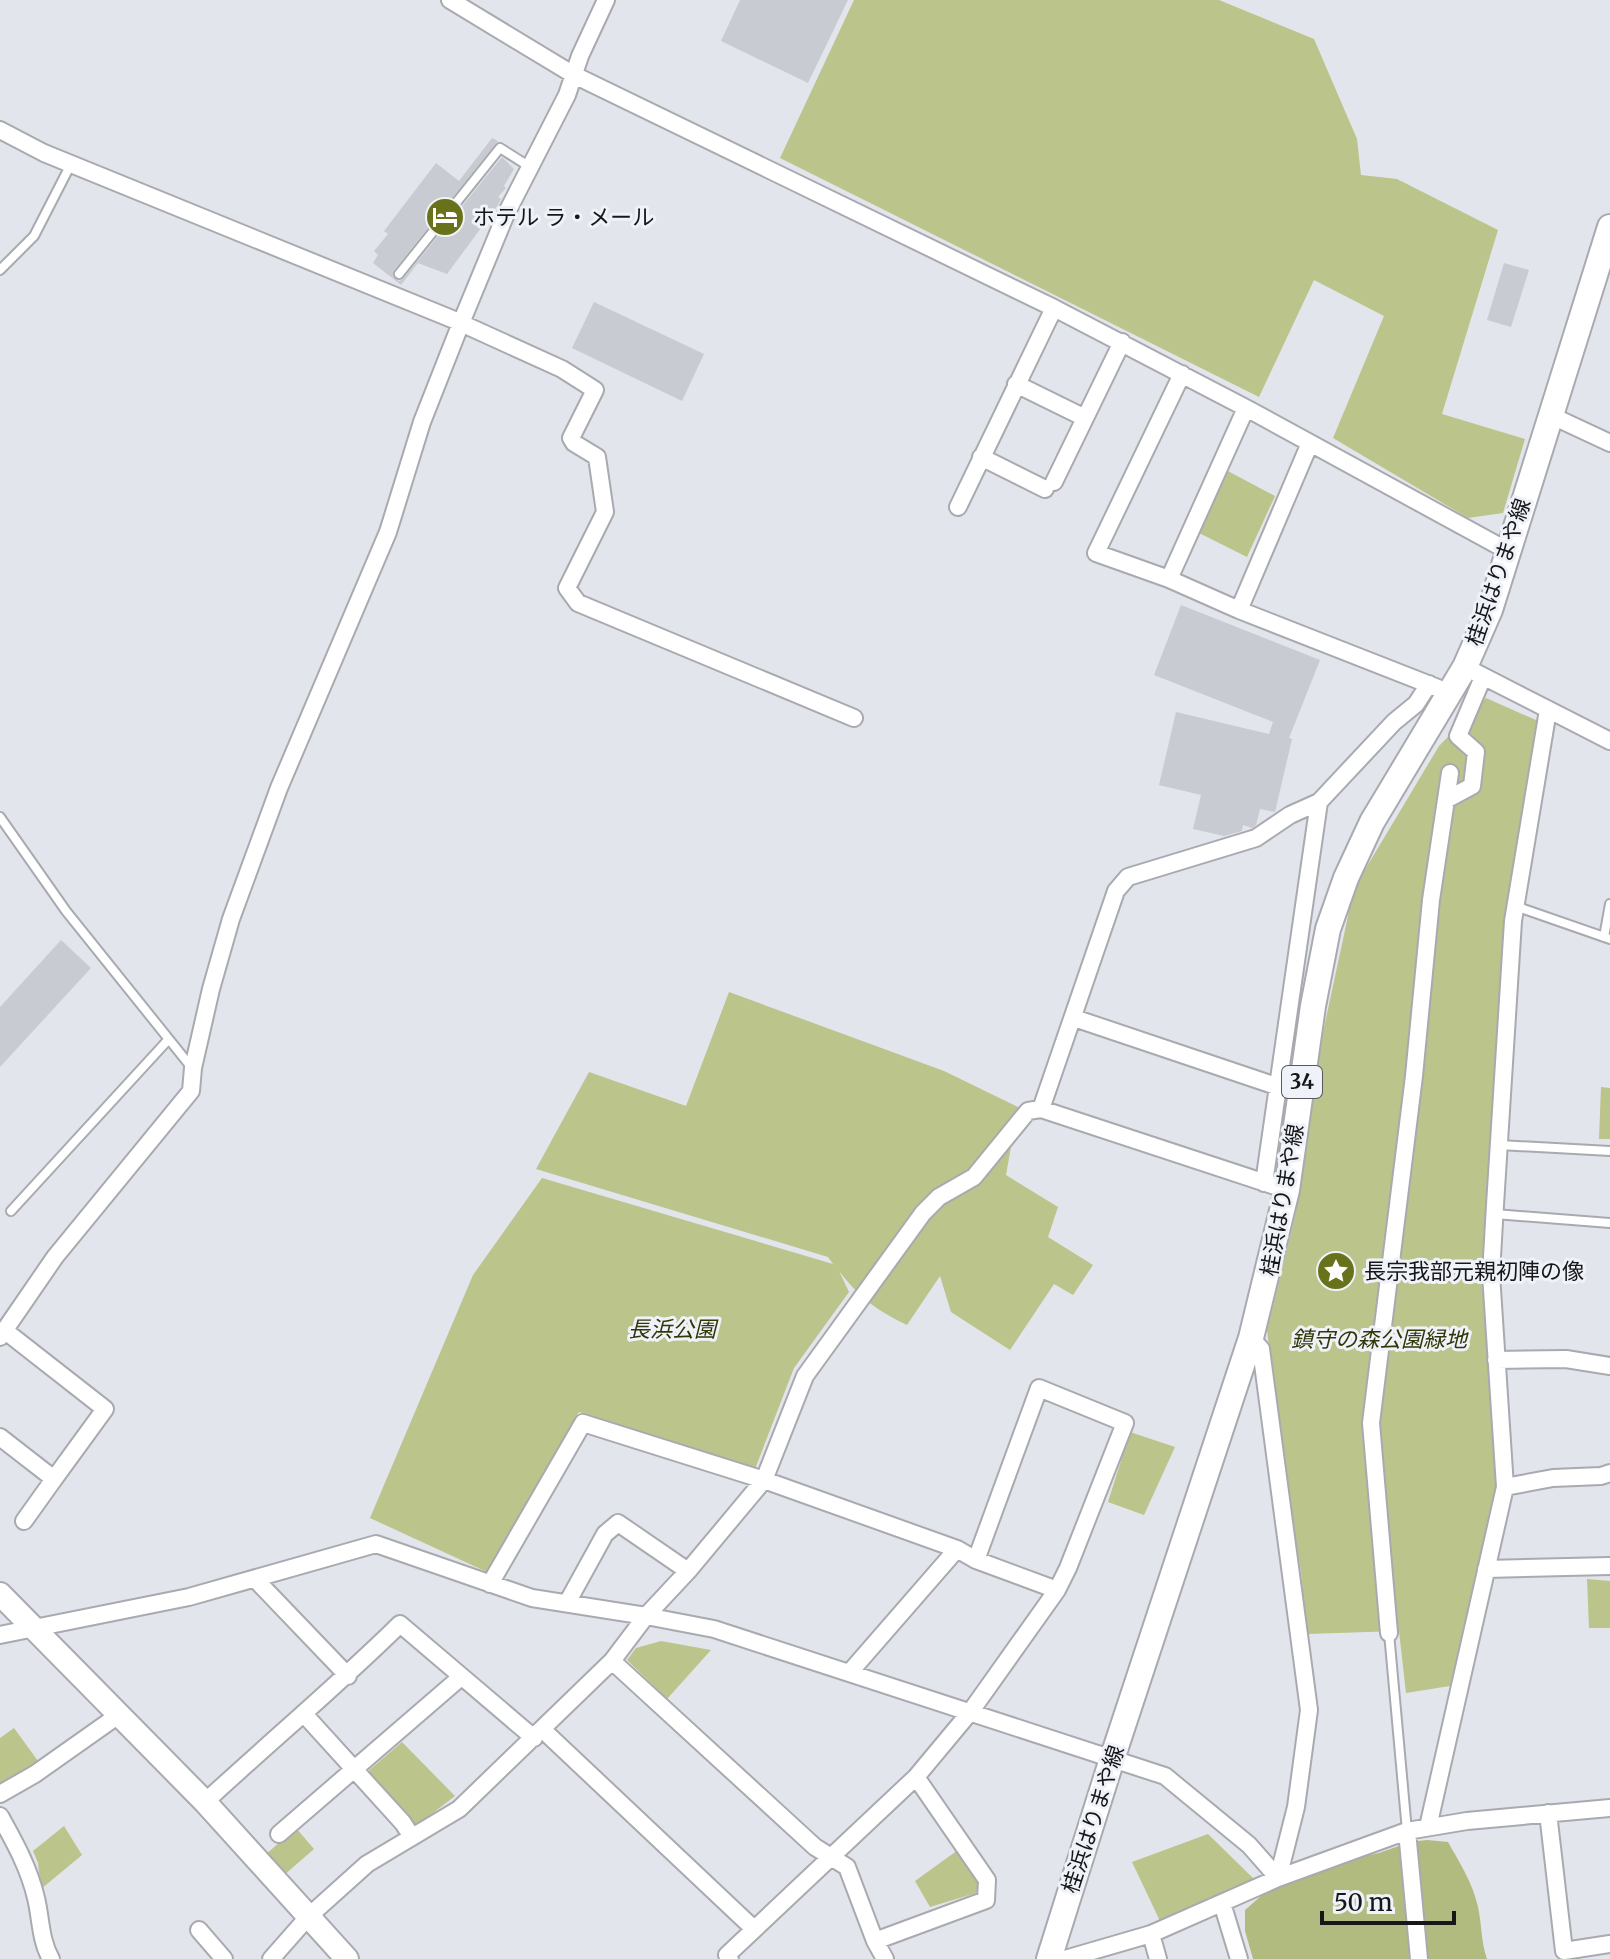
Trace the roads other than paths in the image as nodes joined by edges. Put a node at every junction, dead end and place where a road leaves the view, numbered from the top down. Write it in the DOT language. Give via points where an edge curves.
graph roads {
  1 [pos="450,0"];
  2 [pos="606,0"];
  3 [pos="574,75"];
  4 [pos="0,130"];
  5 [pos="72,164"];
  6 [pos="531,167"];
  7 [pos="1610,227"];
  8 [pos="0,270"];
  9 [pos="399,274"];
  10 [pos="1054,308"];
  11 [pos="461,323"];
  12 [pos="1122,342"];
  13 [pos="1182,374"];
  14 [pos="1016,384"];
  15 [pos="1246,408"];
  16 [pos="1079,415"];
  17 [pos="1550,415"];
  18 [pos="1310,443"];
  19 [pos="1610,443"];
  20 [pos="981,457"];
  21 [pos="958,507"];
  22 [pos="1508,551"];
  23 [pos="1169,579"];
  24 [pos="1239,610"];
  25 [pos="1474,672"];
  26 [pos="1440,688"];
  27 [pos="1548,710"];
  28 [pos="854,718"];
  29 [pos="1610,741"];
  30 [pos="1450,773"];
  31 [pos="1446,800"];
  32 [pos="1319,802"];
  33 [pos="0,817"];
  34 [pos="1610,904"];
  35 [pos="1515,906"];
  36 [pos="1607,938"];
  37 [pos="1074,1018"];
  38 [pos="168,1040"];
  39 [pos="193,1068"];
  40 [pos="1279,1087"];
  41 [pos="1041,1109"];
  42 [pos="1498,1145"];
  43 [pos="1610,1151"];
  44 [pos="1276,1186"];
  45 [pos="11,1211"];
  46 [pos="1494,1214"];
  47 [pos="1610,1223"];
  48 [pos="2,1334"];
  49 [pos="1251,1338"];
  50 [pos="1496,1360"];
  51 [pos="1610,1366"];
  52 [pos="0,1437"];
  53 [pos="1610,1473"];
  54 [pos="54,1479"];
  55 [pos="764,1480"];
  56 [pos="1505,1487"];
  57 [pos="24,1521"];
  58 [pos="957,1549"];
  59 [pos="976,1560"];
  60 [pos="1610,1566"];
  61 [pos="1486,1569"];
  62 [pos="688,1571"];
  63 [pos="256,1580"];
  64 [pos="490,1584"];
  65 [pos="1057,1590"];
  66 [pos="0,1594"];
  67 [pos="567,1603"];
  68 [pos="646,1616"];
  69 [pos="37,1629"];
  70 [pos="1389,1633"];
  71 [pos="0,1635"];
  72 [pos="612,1661"];
  73 [pos="850,1672"];
  74 [pos="348,1676"];
  75 [pos="461,1677"];
  76 [pos="971,1711"];
  77 [pos="120,1714"];
  78 [pos="304,1714"];
  79 [pos="538,1734"];
  80 [pos="1112,1759"];
  81 [pos="356,1770"];
  82 [pos="916,1777"];
  83 [pos="0,1794"];
  84 [pos="205,1802"];
  85 [pos="1610,1808"];
  86 [pos="1548,1813"];
  87 [pos="0,1816"];
  88 [pos="1428,1827"];
  89 [pos="1407,1831"];
  90 [pos="279,1834"];
  91 [pos="4,1835"];
  92 [pos="412,1837"];
  93 [pos="832,1857"];
  94 [pos="1278,1878"];
  95 [pos="1222,1903"];
  96 [pos="308,1917"];
  97 [pos="754,1929"];
  98 [pos="199,1930"];
  99 [pos="1151,1934"];
  100 [pos="875,1941"];
  101 [pos="1610,1944"];
  102 [pos="51,1959"];
  103 [pos="224,1959"];
  104 [pos="271,1959"];
  105 [pos="347,1959"];
  106 [pos="730,1959"];
  107 [pos="885,1959"];
  108 [pos="1049,1959"];
  109 [pos="1065,1959"];
  110 [pos="1158,1959"];
  111 [pos="1239,1959"];
  112 [pos="1419,1959"];
  1 -- 3 [label="street"];
  2 -- 3 [label="street"];
  3 -- 6 [label="street"];
  3 -- 10 [label="street"];
  4 -- 5 [label="street"];
  5 -- 8 [label="lane" via="34,236"];
  5 -- 11 [label="street"];
  6 -- 9 [label="lane" via="500,148"];
  6 -- 11 [label="street"];
  7 -- 17 [label="main road, 桂浜はりまや線 / 34"];
  10 -- 12 [label="street"];
  10 -- 14 [label="street"];
  11 -- 28 [label="street" via="562,369 595,390 571,438 597,457 605,512 567,588 573,599"];
  11 -- 39 [label="street" via="422,422 388,532 279,788 231,919"];
  12 -- 13 [label="street"];
  12 -- 20 [label="street" via="1050,485"];
  13 -- 15 [label="street"];
  13 -- 23 [label="street" via="1096,553"];
  14 -- 16 [label="street"];
  14 -- 20 [label="street"];
  15 -- 18 [label="street"];
  15 -- 23 [label="street"];
  17 -- 19 [label="street"];
  17 -- 22 [label="main road, 桂浜はりまや線 / 34"];
  18 -- 22 [label="street"];
  18 -- 24 [label="street"];
  20 -- 21 [label="street"];
  22 -- 25 [label="main road, 桂浜はりまや線 / 34"];
  23 -- 24 [label="street"];
  24 -- 26 [label="street"];
  25 -- 26 [label="main road, 桂浜はりまや線 / 34"];
  25 -- 27 [label="street"];
  25 -- 31 [label="street" via="1458,736 1476,752 1472,786"];
  26 -- 32 [label="street" via="1394,722"];
  26 -- 44 [label="main road, 桂浜はりまや線 / 34" via="1372,822 1328,929"];
  27 -- 29 [label="street"];
  27 -- 35 [label="street"];
  30 -- 31 [label="street"];
  31 -- 70 [label="street" via="1371,1423"];
  32 -- 37 [label="street" via="1256,838 1128,877 1116,891"];
  32 -- 40 [label="street"];
  33 -- 38 [label="lane"];
  34 -- 36 [label="lane"];
  35 -- 36 [label="lane"];
  35 -- 42 [label="street"];
  37 -- 40 [label="street"];
  37 -- 41 [label="street"];
  38 -- 39 [label="lane"];
  38 -- 45 [label="lane"];
  39 -- 48 [label="street" via="191,1091 55,1257"];
  40 -- 44 [label="street"];
  41 -- 44 [label="street"];
  41 -- 55 [label="street" via="1028,1111 974,1177 923,1213 805,1376"];
  42 -- 43 [label="lane"];
  42 -- 46 [label="street"];
  44 -- 49 [label="main road, 桂浜はりまや線 / 34"];
  46 -- 47 [label="lane"];
  46 -- 50 [label="street"];
  48 -- 54 [label="street" via="105,1409"];
  49 -- 80 [label="main road, 桂浜はりまや線 / 34"];
  49 -- 94 [label="street" via="1261,1349 1308,1702 1296,1807"];
  50 -- 51 [label="street" via="1566,1359"];
  50 -- 56 [label="street"];
  52 -- 54 [label="street"];
  53 -- 56 [label="street"];
  54 -- 57 [label="street"];
  55 -- 58 [label="street"];
  55 -- 62 [label="street"];
  55 -- 64 [label="street" via="583,1423"];
  56 -- 61 [label="street"];
  58 -- 59 [label="street"];
  58 -- 73 [label="street"];
  59 -- 65 [label="street"];
  59 -- 65 [label="street" via="1039,1388 1125,1423"];
  60 -- 61 [label="street"];
  61 -- 88 [label="street"];
  62 -- 67 [label="street" via="618,1523 605,1534"];
  62 -- 68 [label="street"];
  63 -- 64 [label="street" via="376,1544"];
  63 -- 69 [label="street"];
  63 -- 74 [label="street"];
  64 -- 67 [label="street"];
  65 -- 76 [label="street"];
  66 -- 69 [label="street"];
  67 -- 68 [label="street"];
  68 -- 72 [label="street"];
  68 -- 73 [label="street" via="714,1629"];
  69 -- 71 [label="street"];
  69 -- 77 [label="street"];
  70 -- 89 [label="lane"];
  72 -- 79 [label="street"];
  72 -- 93 [label="street"];
  73 -- 76 [label="street"];
  74 -- 75 [label="street" via="400,1624"];
  74 -- 78 [label="street"];
  75 -- 79 [label="street"];
  75 -- 81 [label="street"];
  76 -- 80 [label="street"];
  76 -- 82 [label="street"];
  77 -- 83 [label="street"];
  77 -- 84 [label="street"];
  78 -- 81 [label="street"];
  78 -- 84 [label="street"];
  79 -- 92 [label="street" via="459,1809"];
  79 -- 97 [label="street"];
  80 -- 94 [label="street" via="1165,1776 1249,1845"];
  80 -- 108 [label="main road, 桂浜はりまや線 / 34"];
  81 -- 90 [label="street"];
  81 -- 92 [label="street"];
  82 -- 93 [label="street"];
  82 -- 100 [label="street" via="987,1880 986,1900"];
  84 -- 96 [label="street"];
  85 -- 86 [label="street"];
  86 -- 88 [label="street"];
  86 -- 101 [label="street" via="1564,1951"];
  87 -- 91 [label="street"];
  88 -- 89 [label="street"];
  89 -- 94 [label="street"];
  89 -- 112 [label="street"];
  91 -- 102 [label="street" via="26,1863 44,1948"];
  92 -- 96 [label="street" via="367,1864"];
  93 -- 97 [label="street"];
  93 -- 100 [label="street" via="847,1867"];
  94 -- 95 [label="street"];
  95 -- 99 [label="street"];
  95 -- 111 [label="street"];
  96 -- 104 [label="street"];
  96 -- 105 [label="street"];
  97 -- 106 [label="street" via="727,1955"];
  98 -- 103 [label="street"];
  99 -- 109 [label="street"];
  99 -- 110 [label="street"];
  100 -- 107 [label="street"];
}
